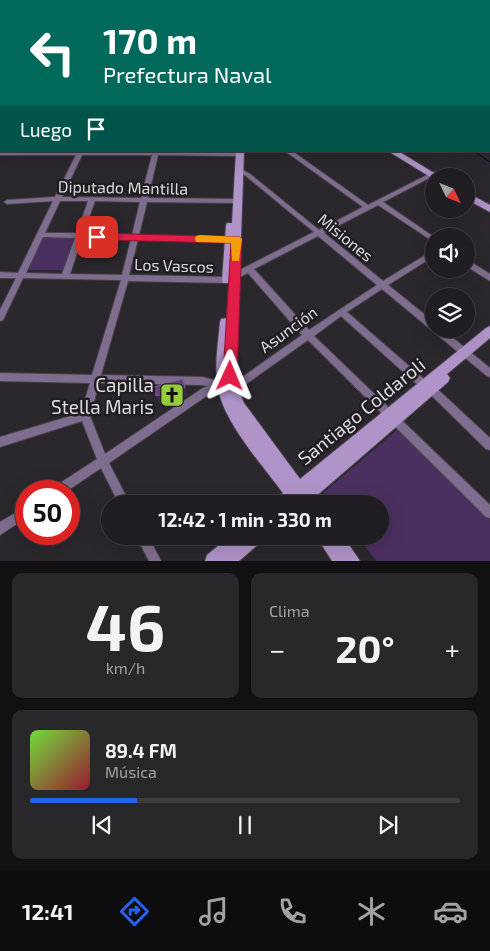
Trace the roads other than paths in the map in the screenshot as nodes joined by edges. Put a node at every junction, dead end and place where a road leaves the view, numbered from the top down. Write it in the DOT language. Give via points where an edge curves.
graph roads {
  1 [pos="0,152"];
  2 [pos="81,152"];
  3 [pos="156,152"];
  4 [pos="238,152"];
  5 [pos="289,152"];
  6 [pos="394,152"];
  7 [pos="400,152"];
  8 [pos="425,168"];
  9 [pos="425,169"];
  10 [pos="239,170"];
  11 [pos="425,180"];
  12 [pos="475,196"];
  13 [pos="59,199"];
  14 [pos="92,200"];
  15 [pos="475,200"];
  16 [pos="145,201"];
  17 [pos="7,202"];
  18 [pos="235,202"];
  19 [pos="378,202"];
  20 [pos="490,205"];
  21 [pos="367,207"];
  22 [pos="490,209"];
  23 [pos="318,233"];
  24 [pos="425,234"];
  25 [pos="41,235"];
  26 [pos="79,236"];
  27 [pos="135,237"];
  28 [pos="233,240"];
  29 [pos="425,258"];
  30 [pos="475,268"];
  31 [pos="250,270"];
  32 [pos="0,274"];
  33 [pos="22,275"];
  34 [pos="65,276"];
  35 [pos="125,278"];
  36 [pos="490,278"];
  37 [pos="231,279"];
  38 [pos="382,285"];
  39 [pos="341,312"];
  40 [pos="0,318"];
  41 [pos="425,320"];
  42 [pos="490,331"];
  43 [pos="308,335"];
  44 [pos="447,338"];
  45 [pos="490,339"];
  46 [pos="467,354"];
  47 [pos="490,373"];
  48 [pos="0,377"];
  49 [pos="95,380"];
  50 [pos="226,385"];
  51 [pos="426,385"];
  52 [pos="86,416"];
  53 [pos="392,418"];
  54 [pos="0,442"];
  55 [pos="490,445"];
  56 [pos="103,462"];
  57 [pos="75,480"];
  58 [pos="120,495"];
  59 [pos="297,495"];
  60 [pos="305,495"];
  61 [pos="490,513"];
  62 [pos="15,520"];
  63 [pos="0,530"];
  64 [pos="147,545"];
  65 [pos="232,545"];
  66 [pos="246,545"];
  67 [pos="329,545"];
  68 [pos="340,545"];
  69 [pos="155,561"];
  70 [pos="213,561"];
  71 [pos="227,561"];
  72 [pos="341,561"];
  73 [pos="352,561"];
  1 -- 2 [label="street"];
  2 -- 3 [label="street"];
  2 -- 13 [label="street"];
  3 -- 4 [label="street"];
  3 -- 16 [label="street"];
  4 -- 10 [label="main road"];
  4 -- 18 [label="main road"];
  5 -- 21 [label="street"];
  6 -- 9 [label="main road"];
  7 -- 8 [label="main road"];
  10 -- 18 [label="main road"];
  10 -- 23 [label="street, Misiones"];
  11 -- 19 [label="street"];
  12 -- 20 [label="main road"];
  13 -- 14 [label="street, Diputado Mantilla"];
  13 -- 17 [label="street, Diputado Mantilla"];
  13 -- 25 [label="street"];
  14 -- 16 [label="street, Diputado Mantilla"];
  14 -- 26 [label="street"];
  15 -- 22 [label="main road"];
  16 -- 18 [label="street, Diputado Mantilla"];
  16 -- 27 [label="street"];
  18 -- 28 [label="main road"];
  19 -- 21 [label="street"];
  19 -- 24 [label="street"];
  21 -- 23 [label="street"];
  23 -- 31 [label="street"];
  23 -- 38 [label="street, Misiones"];
  25 -- 26 [label="street"];
  25 -- 33 [label="street"];
  26 -- 27 [label="street"];
  26 -- 34 [label="street"];
  27 -- 28 [label="street"];
  27 -- 35 [label="street"];
  28 -- 37 [label="main road"];
  29 -- 38 [label="street, Asunción"];
  30 -- 36 [label="street"];
  31 -- 37 [label="street"];
  31 -- 43 [label="street"];
  32 -- 33 [label="street, Los Vascos"];
  33 -- 34 [label="street, Los Vascos"];
  33 -- 40 [label="street"];
  34 -- 35 [label="street, Los Vascos"];
  35 -- 37 [label="street, Los Vascos"];
  35 -- 49 [label="street"];
  37 -- 50 [label="main road"];
  38 -- 39 [label="street, Asunción"];
  38 -- 41 [label="street, Misiones"];
  39 -- 43 [label="street, Asunción"];
  39 -- 51 [label="street"];
  42 -- 46 [label="main road, Santiago Coldaroli"];
  43 -- 50 [label="street, Asunción" via="243,381"];
  43 -- 53 [label="street"];
  44 -- 46 [label="street, Misiones"];
  45 -- 46 [label="main road, Santiago Coldaroli"];
  46 -- 47 [label="street, Misiones"];
  46 -- 51 [label="main road, Santiago Coldaroli"];
  48 -- 49 [label="street"];
  49 -- 50 [label="street" via="202,381"];
  49 -- 52 [label="street"];
  50 -- 56 [label="street, Asunción" via="206,391"];
  50 -- 59 [label="main road" via="231,411"];
  51 -- 53 [label="main road, Santiago Coldaroli"];
  51 -- 55 [label="street"];
  52 -- 54 [label="street"];
  52 -- 56 [label="street"];
  53 -- 60 [label="main road, Santiago Coldaroli"];
  53 -- 61 [label="street"];
  56 -- 57 [label="street, Asunción"];
  56 -- 58 [label="street"];
  62 -- 63 [label="street"];
  64 -- 69 [label="street"];
  65 -- 70 [label="main road"];
  66 -- 71 [label="main road"];
  67 -- 72 [label="main road"];
  68 -- 73 [label="main road"];
}
